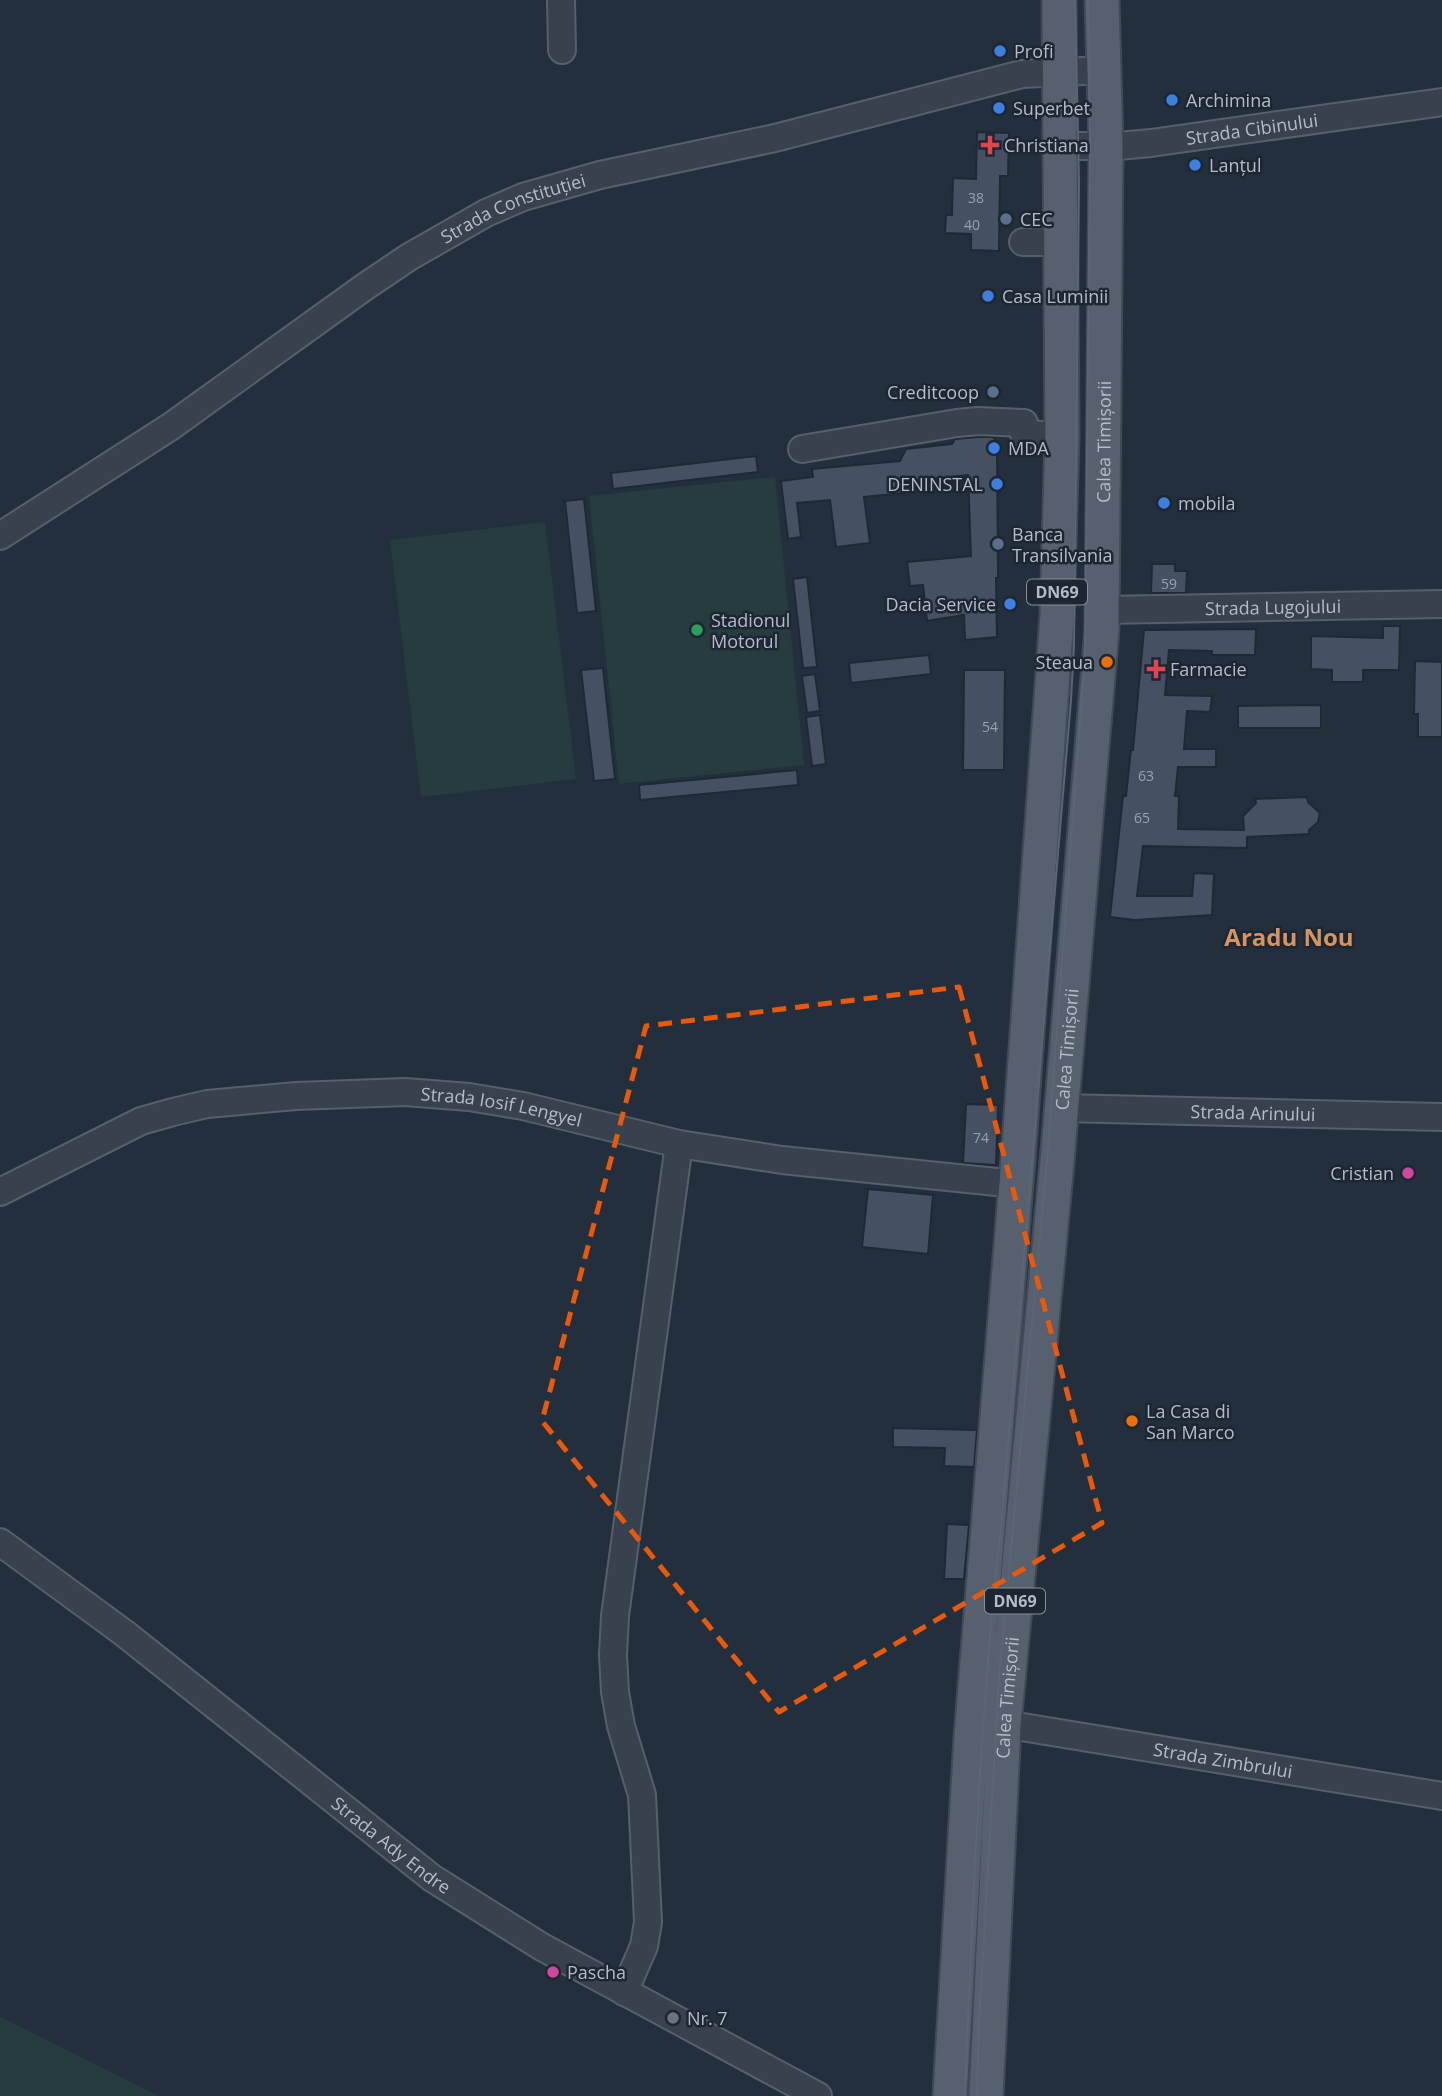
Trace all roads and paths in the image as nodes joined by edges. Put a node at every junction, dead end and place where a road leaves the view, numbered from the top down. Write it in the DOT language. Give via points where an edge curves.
graph roads {
  1 [pos="561,0"];
  2 [pos="1059,0"];
  3 [pos="1102,0"];
  4 [pos="562,50"];
  5 [pos="1104,70"];
  6 [pos="1060,71"];
  7 [pos="1442,102"];
  8 [pos="1061,146"];
  9 [pos="1106,146"];
  10 [pos="1023,242"];
  11 [pos="1062,242"];
  12 [pos="1062,436"];
  13 [pos="802,449"];
  14 [pos="0,536"];
  15 [pos="1442,604"];
  16 [pos="1103,610"];
  17 [pos="1062,1108"];
  18 [pos="1442,1117"];
  19 [pos="679,1144"];
  20 [pos="1016,1184"];
  21 [pos="0,1192"];
  22 [pos="0,1542"];
  23 [pos="1004,1724"];
  24 [pos="1442,1796"];
  25 [pos="624,1992"];
  26 [pos="818,2096"];
  27 [pos="950,2096"];
  28 [pos="986,2096"];
  1 -- 4 [label="street"];
  2 -- 6 [label="main road, Calea Timișorii / DN69"];
  3 -- 5 [label="main road, Calea Timișorii / DN69"];
  5 -- 6 [label="street, Strada Constituției"];
  5 -- 9 [label="main road, Calea Timișorii / DN69"];
  6 -- 8 [label="main road, Calea Timișorii / DN69"];
  6 -- 14 [label="street, Strada Constituției" via="1022,74 775,138 600,175 486,213 366,285 170,427"];
  7 -- 9 [label="street, Strada Cibinului"];
  8 -- 9 [label="street, Strada Cibinului"];
  8 -- 11 [label="main road, Calea Timișorii / DN69"];
  9 -- 16 [label="main road, Calea Timișorii / DN69"];
  10 -- 11 [label="street"];
  11 -- 12 [label="main road, Calea Timișorii / DN69"];
  12 -- 13 [label="street" via="978,421"];
  12 -- 20 [label="main road, Calea Timișorii / DN69" via="1057,616"];
  15 -- 16 [label="street, Strada Lugojului"];
  16 -- 17 [label="main road, Calea Timișorii / DN69"];
  17 -- 18 [label="street, Strada Arinului"];
  17 -- 23 [label="main road, Calea Timișorii / DN69"];
  19 -- 20 [label="street, Strada Iosif Lengyel"];
  19 -- 21 [label="street, Strada Iosif Lengyel" via="469,1097 405,1092 296,1096 207,1104 141,1121"];
  19 -- 25 [label="street" via="614,1629 615,1692 642,1795 648,1922 644,1946"];
  20 -- 27 [label="main road, Calea Timișorii / DN69" via="971,1737"];
  22 -- 25 [label="street, Strada Ady Endre" via="124,1633 432,1878"];
  23 -- 24 [label="street, Strada Zimbrului"];
  23 -- 28 [label="main road, Calea Timișorii / DN69"];
  25 -- 26 [label="street, Strada Ady Endre"];
}
